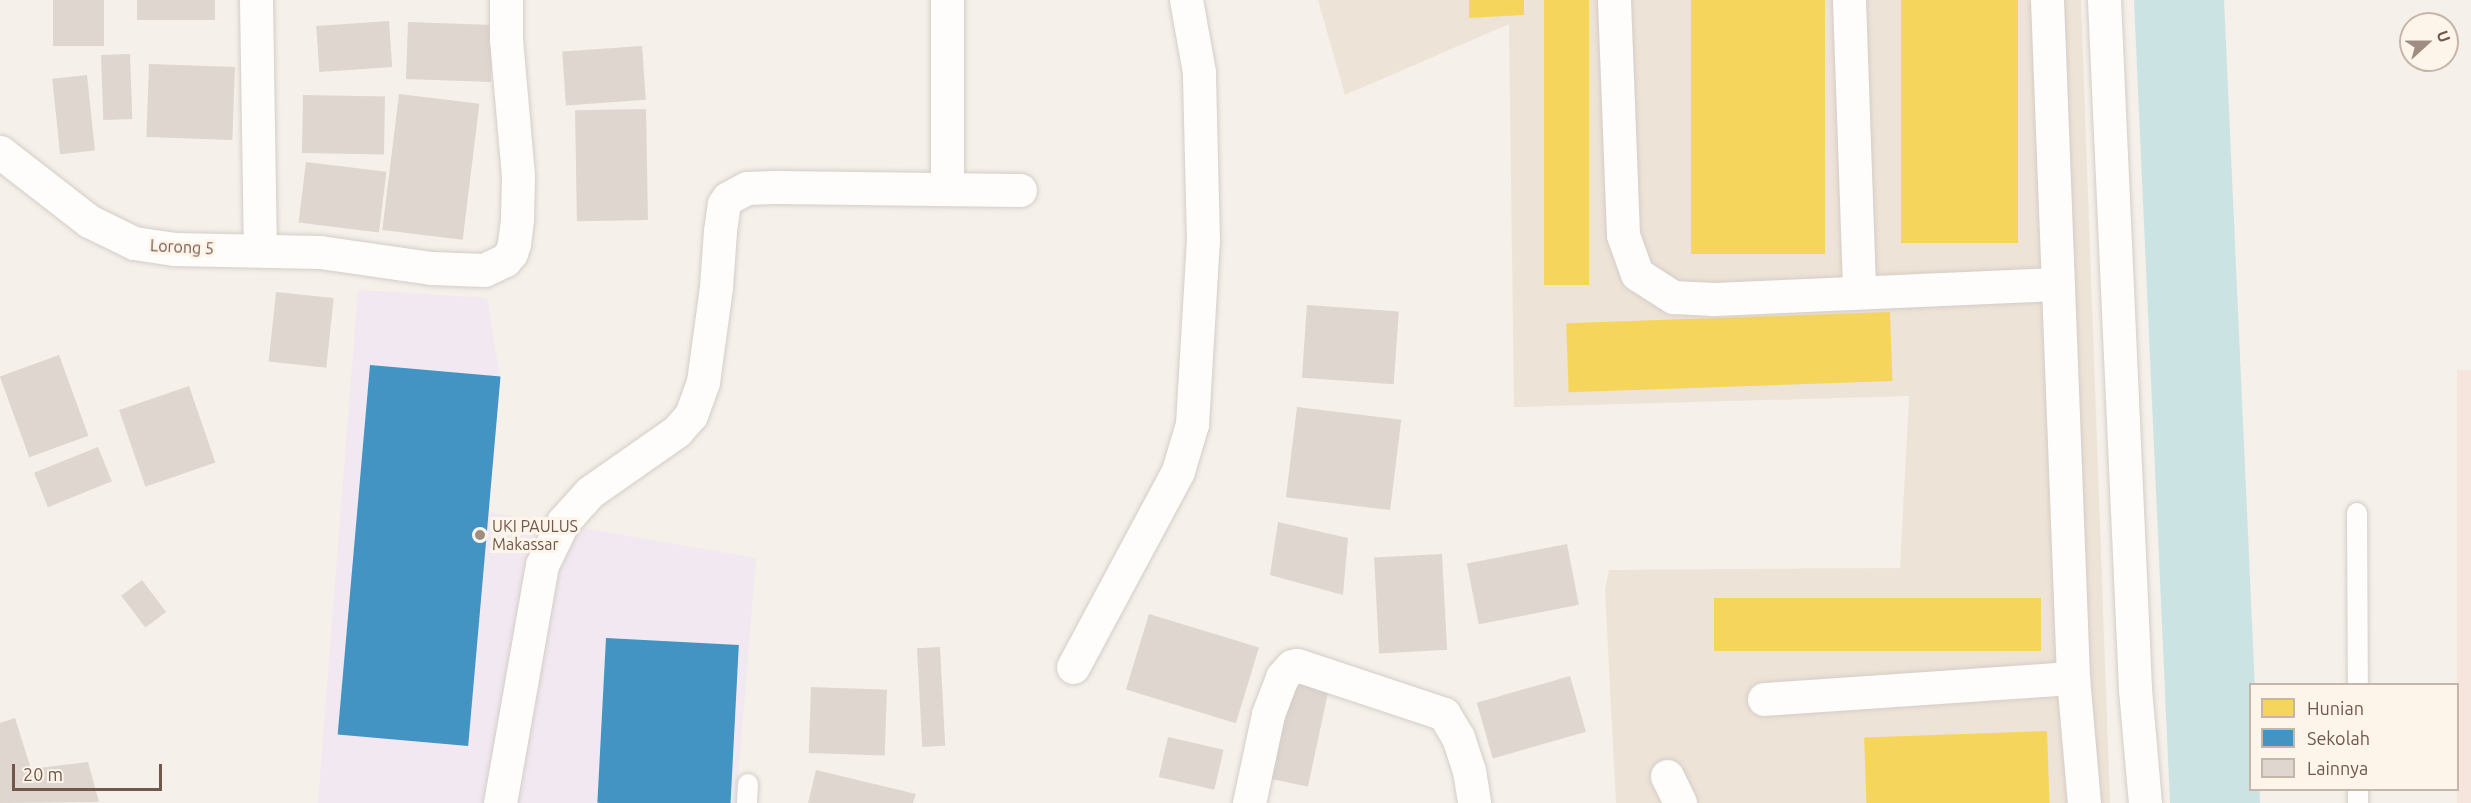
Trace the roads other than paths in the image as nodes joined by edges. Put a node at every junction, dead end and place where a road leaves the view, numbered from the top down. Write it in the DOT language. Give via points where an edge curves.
graph roads {
  1 [pos="256,0"];
  2 [pos="506,0"];
  3 [pos="946,0"];
  4 [pos="1186,0"];
  5 [pos="1614,0"];
  6 [pos="1849,0"];
  7 [pos="2047,0"];
  8 [pos="2104,0"];
  9 [pos="0,152"];
  10 [pos="947,188"];
  11 [pos="1020,190"];
  12 [pos="260,249"];
  13 [pos="2057,284"];
  14 [pos="1859,292"];
  15 [pos="2357,513"];
  16 [pos="1073,667"];
  17 [pos="2073,678"];
  18 [pos="2358,683"];
  19 [pos="1764,699"];
  20 [pos="500,803"];
  21 [pos="1249,803"];
  22 [pos="1474,803"];
  23 [pos="2084,803"];
  24 [pos="2145,803"];
  1 -- 12 [label="street"];
  2 -- 12 [label="street, Lorong 5" via="518,176 514,244 505,260 474,271 320,252"];
  3 -- 10 [label="street"];
  4 -- 16 [label="street" via="1199,72 1203,241 1192,424 1178,471"];
  5 -- 14 [label="street" via="1623,235 1637,274 1673,297 1714,299"];
  6 -- 14 [label="street"];
  7 -- 13 [label="street"];
  8 -- 24 [label="street" via="2134,677"];
  9 -- 12 [label="street, Lorong 5" via="89,221 118,238 151,247"];
  10 -- 11 [label="street"];
  10 -- 20 [label="street" via="747,188 724,204 701,392 684,424 590,492 563,522 549,548 537,586"];
  13 -- 14 [label="street"];
  13 -- 17 [label="street"];
  15 -- 18 [label="lane"];
  17 -- 19 [label="street"];
  17 -- 23 [label="street"];
  21 -- 22 [label="street" via="1268,714 1282,677 1297,665 1444,714 1458,737"];
}
